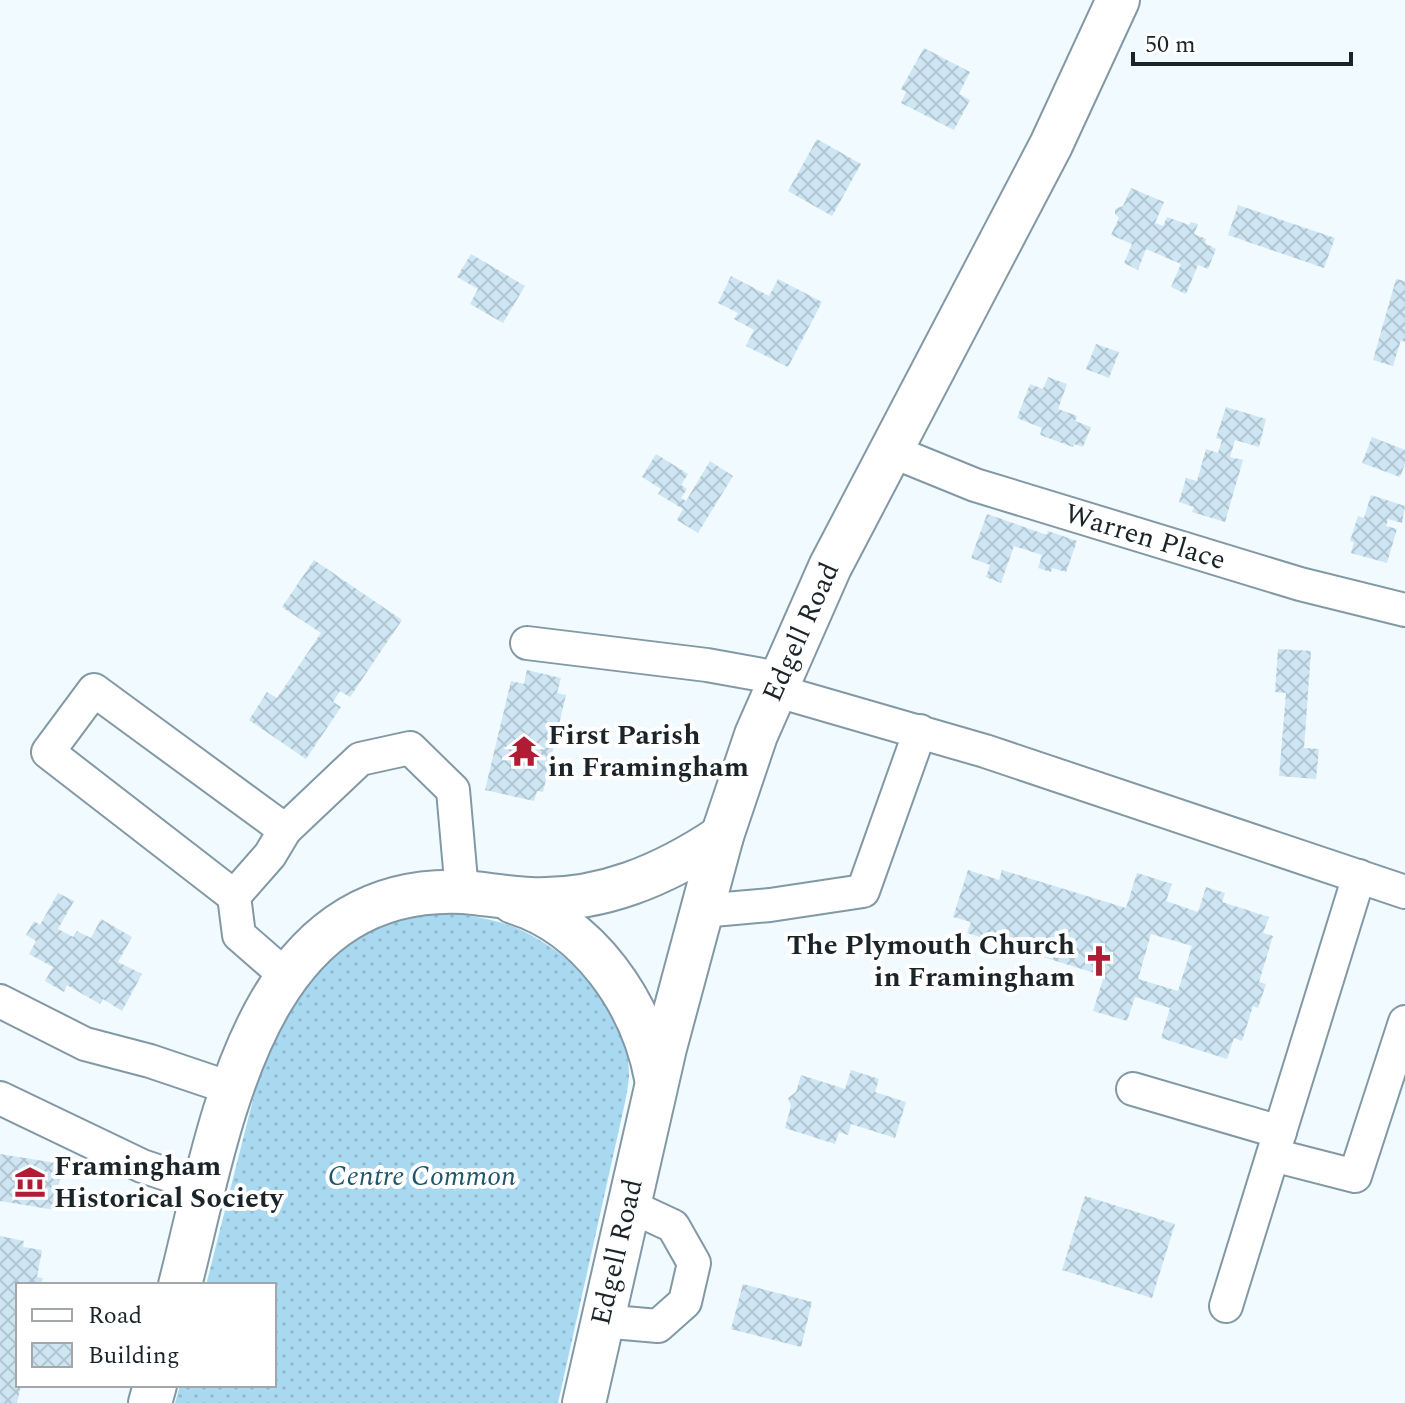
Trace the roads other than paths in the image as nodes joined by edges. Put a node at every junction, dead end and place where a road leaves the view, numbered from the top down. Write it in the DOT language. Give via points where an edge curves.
graph roads {
  1 [pos="1118,0"];
  2 [pos="889,450"];
  3 [pos="1405,610"];
  4 [pos="527,643"];
  5 [pos="776,684"];
  6 [pos="920,731"];
  7 [pos="285,830"];
  8 [pos="722,836"];
  9 [pos="1359,876"];
  10 [pos="1405,892"];
  11 [pos="478,894"];
  12 [pos="234,896"];
  13 [pos="702,911"];
  14 [pos="285,975"];
  15 [pos="0,1001"];
  16 [pos="1405,1022"];
  17 [pos="657,1083"];
  18 [pos="233,1089"];
  19 [pos="1133,1089"];
  20 [pos="0,1098"];
  21 [pos="1276,1143"];
  22 [pos="205,1187"];
  23 [pos="628,1205"];
  24 [pos="181,1283"];
  25 [pos="1226,1306"];
  26 [pos="601,1321"];
  27 [pos="584,1403"];
  1 -- 2 [label="main road, Edgell Road" via="1051,145"];
  2 -- 3 [label="street, Warren Place" via="975,485 1300,584"];
  2 -- 5 [label="main road, Edgell Road"];
  4 -- 5 [label="street" via="707,665"];
  5 -- 6 [label="street"];
  5 -- 8 [label="main road, Edgell Road"];
  6 -- 9 [label="street"];
  6 -- 13 [label="street" via="863,891"];
  7 -- 11 [label="street" via="360,759 410,748 453,790"];
  7 -- 12 [label="street"];
  7 -- 12 [label="street" via="94,690 48,752"];
  8 -- 11 [label="main road" via="677,865 619,888 559,899"];
  8 -- 13 [label="main road, Edgell Road"];
  9 -- 10 [label="street"];
  9 -- 21 [label="street"];
  11 -- 14 [label="main road" via="403,898 375,906 325,934"];
  11 -- 17 [label="main road" via="527,906 598,960 644,1030"];
  12 -- 14 [label="street" via="239,935"];
  13 -- 17 [label="main road, Edgell Road"];
  14 -- 18 [label="main road" via="256,1028"];
  15 -- 18 [label="street" via="85,1044"];
  16 -- 21 [label="street" via="1355,1176"];
  17 -- 23 [label="main road, Edgell Road"];
  18 -- 22 [label="main road"];
  19 -- 21 [label="street"];
  20 -- 22 [label="street" via="117,1155"];
  21 -- 25 [label="street"];
  22 -- 24 [label="main road"];
  23 -- 26 [label="main road, Edgell Road"];
  23 -- 26 [label="street" via="673,1226 694,1263 685,1302 658,1326"];
  26 -- 27 [label="main road, Edgell Road"];
}
